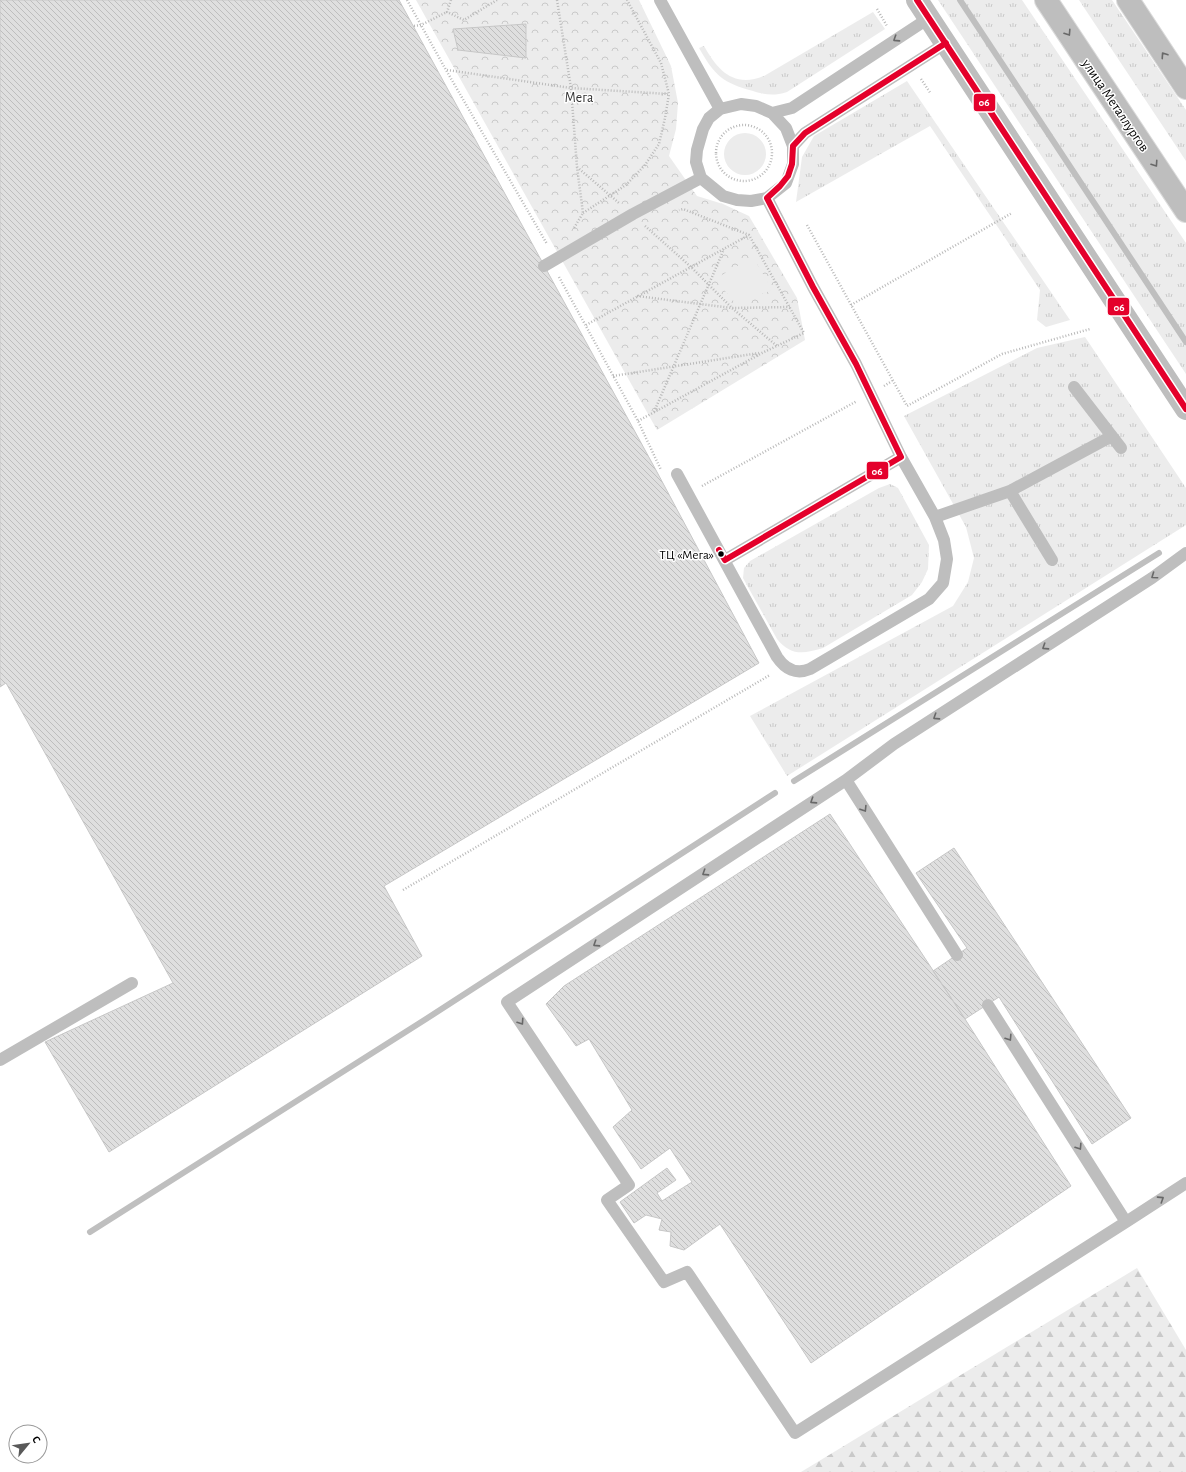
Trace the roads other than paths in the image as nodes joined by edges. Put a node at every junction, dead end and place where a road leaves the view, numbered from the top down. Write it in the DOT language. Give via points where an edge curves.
graph roads {
  1 [pos="660,0"];
  2 [pos="918,0"];
  3 [pos="1046,0"];
  4 [pos="1128,0"];
  5 [pos="929,18"];
  6 [pos="946,43"];
  7 [pos="1186,88"];
  8 [pos="720,109"];
  9 [pos="772,113"];
  10 [pos="793,146"];
  11 [pos="701,178"];
  12 [pos="767,198"];
  13 [pos="1186,211"];
  14 [pos="544,266"];
  15 [pos="1074,388"];
  16 [pos="1186,409"];
  17 [pos="1112,436"];
  18 [pos="1121,448"];
  19 [pos="901,457"];
  20 [pos="677,474"];
  21 [pos="1010,491"];
  22 [pos="935,517"];
  23 [pos="1186,554"];
  24 [pos="725,560"];
  25 [pos="1052,560"];
  26 [pos="846,780"];
  27 [pos="957,955"];
  28 [pos="132,983"];
  29 [pos="988,1005"];
  30 [pos="0,1060"];
  31 [pos="1186,1183"];
  32 [pos="1126,1222"];
  1 -- 8 [label="lane"];
  2 -- 5 [label="street"];
  3 -- 13 [label="street, улица Металлургов, one-way"];
  7 -- 4 [label="street, one-way"];
  5 -- 6 [label="street"];
  5 -- 9 [label="lane, one-way" via="792,108"];
  6 -- 10 [label="lane" via="805,133"];
  6 -- 16 [label="street"];
  8 -- 9 [label="lane" via="741,104 756,106"];
  8 -- 11 [label="lane" via="709,118 697,150 696,162"];
  9 -- 10 [label="lane" via="786,128"];
  10 -- 12 [label="lane" via="793,164 786,183"];
  11 -- 12 [label="lane" via="723,196 751,201"];
  11 -- 14 [label="lane"];
  12 -- 19 [label="lane" via="871,393"];
  15 -- 17 [label="lane"];
  17 -- 18 [label="lane"];
  17 -- 21 [label="lane"];
  19 -- 22 [label="lane"];
  19 -- 24 [label="lane"];
  20 -- 24 [label="lane"];
  21 -- 22 [label="lane"];
  21 -- 25 [label="lane"];
  22 -- 24 [label="lane" via="944,540 947,559 943,583 929,599 805,671 794,671 780,662"];
  23 -- 26 [label="lane, one-way" via="894,744"];
  26 -- 27 [label="lane, one-way"];
  26 -- 32 [label="lane, one-way" via="507,1002 629,1185 608,1200 664,1282 687,1272 794,1433"];
  28 -- 30 [label="lane"];
  29 -- 32 [label="lane, one-way"];
  32 -- 31 [label="lane, one-way"];
}
